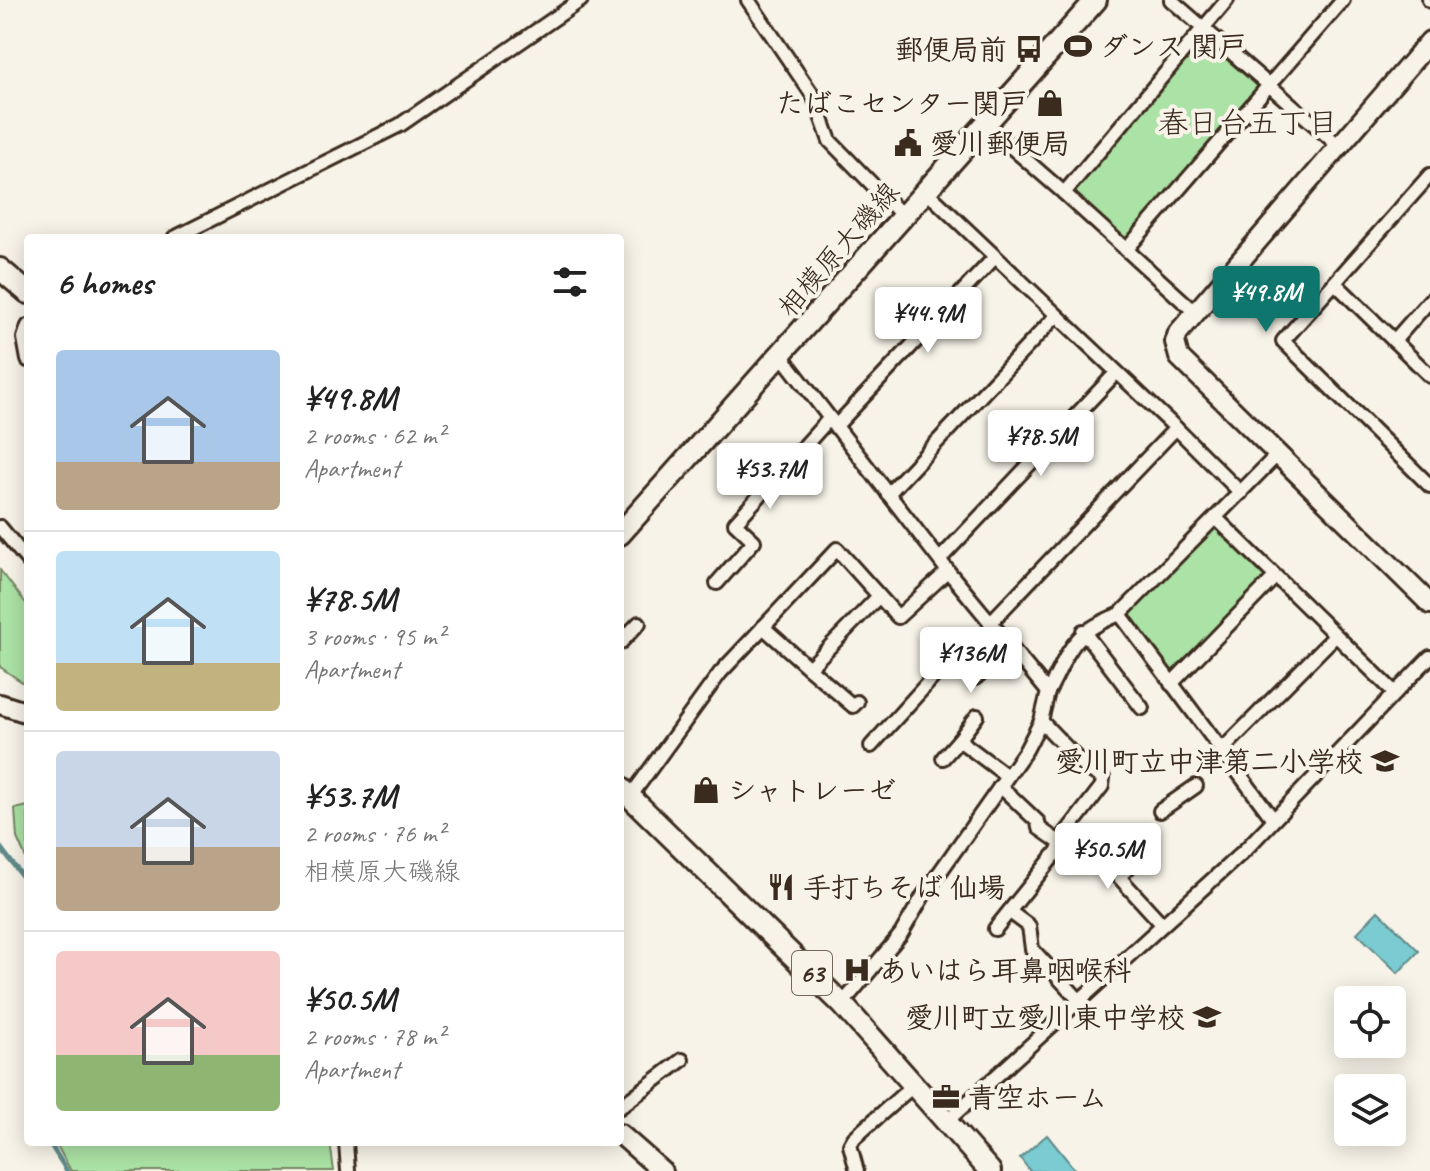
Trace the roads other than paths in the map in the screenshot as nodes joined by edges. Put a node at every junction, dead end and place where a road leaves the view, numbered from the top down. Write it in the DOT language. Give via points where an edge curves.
graph roads {
  1 [pos="581,0"];
  2 [pos="748,0"];
  3 [pos="1096,0"];
  4 [pos="1171,0"];
  5 [pos="1227,0"];
  6 [pos="1343,0"];
  7 [pos="1203,28"];
  8 [pos="1430,41"];
  9 [pos="1268,87"];
  10 [pos="985,124"];
  11 [pos="1339,146"];
  12 [pos="1430,175"];
  13 [pos="926,191"];
  14 [pos="1064,193"];
  15 [pos="903,216"];
  16 [pos="182,234"];
  17 [pos="1126,250"];
  18 [pos="995,257"];
  19 [pos="0,269"];
  20 [pos="1335,283"];
  21 [pos="24,290"];
  22 [pos="1430,300"];
  23 [pos="1196,313"];
  24 [pos="1056,316"];
  25 [pos="1394,341"];
  26 [pos="781,355"];
  27 [pos="1116,373"];
  28 [pos="1430,376"];
  29 [pos="832,423"];
  30 [pos="1176,428"];
  31 [pos="1277,455"];
  32 [pos="1430,486"];
  33 [pos="1241,493"];
  34 [pos="888,494"];
  35 [pos="1216,518"];
  36 [pos="0,527"];
  37 [pos="624,530"];
  38 [pos="754,541"];
  39 [pos="766,551"];
  40 [pos="24,556"];
  41 [pos="940,559"];
  42 [pos="948,571"];
  43 [pos="1275,577"];
  44 [pos="717,583"];
  45 [pos="879,596"];
  46 [pos="1430,604"];
  47 [pos="1120,614"];
  48 [pos="639,623"];
  49 [pos="990,623"];
  50 [pos="763,627"];
  51 [pos="1083,631"];
  52 [pos="1335,636"];
  53 [pos="624,639"];
  54 [pos="940,639"];
  55 [pos="1011,648"];
  56 [pos="954,654"];
  57 [pos="1430,657"];
  58 [pos="809,668"];
  59 [pos="1171,684"];
  60 [pos="1048,692"];
  61 [pos="1395,693"];
  62 [pos="0,704"];
  63 [pos="853,706"];
  64 [pos="1142,708"];
  65 [pos="24,712"];
  66 [pos="977,716"];
  67 [pos="1041,721"];
  68 [pos="959,740"];
  69 [pos="871,746"];
  70 [pos="1221,751"];
  71 [pos="943,758"];
  72 [pos="1004,781"];
  73 [pos="1196,786"];
  74 [pos="625,792"];
  75 [pos="1160,811"];
  76 [pos="1273,819"];
  77 [pos="1059,842"];
  78 [pos="1132,857"];
  79 [pos="1010,912"];
  80 [pos="1162,924"];
  81 [pos="995,929"];
  82 [pos="1080,1001"];
  83 [pos="842,1004"];
  84 [pos="662,1058"];
  85 [pos="682,1060"];
  86 [pos="671,1069"];
  87 [pos="916,1083"];
  88 [pos="624,1104"];
  89 [pos="947,1121"];
  90 [pos="624,1138"];
  91 [pos="346,1146"];
  92 [pos="348,1171"];
  93 [pos="662,1171"];
  94 [pos="857,1171"];
  95 [pos="990,1171"];
  1 -- 16 [label="street" via="400,125"];
  2 -- 15 [label="street" via="814,97 830,141"];
  3 -- 10 [label="main road, 相模原大磯線"];
  4 -- 7 [label="street"];
  5 -- 7 [label="street"];
  6 -- 9 [label="street"];
  7 -- 9 [label="street"];
  7 -- 14 [label="street"];
  8 -- 11 [label="street"];
  9 -- 11 [label="street"];
  9 -- 17 [label="street"];
  10 -- 13 [label="main road, 相模原大磯線"];
  10 -- 14 [label="street"];
  11 -- 23 [label="street"];
  12 -- 20 [label="street"];
  13 -- 15 [label="main road, 相模原大磯線"];
  13 -- 18 [label="street"];
  14 -- 17 [label="street"];
  15 -- 26 [label="main road, 相模原大磯線"];
  17 -- 23 [label="street"];
  18 -- 24 [label="street"];
  18 -- 29 [label="street"];
  19 -- 21 [label="main road"];
  20 -- 25 [label="street"];
  20 -- 32 [label="street" via="1283,341"];
  22 -- 25 [label="street"];
  23 -- 31 [label="street" via="1178,333 1179,357"];
  24 -- 27 [label="street"];
  24 -- 34 [label="street"];
  25 -- 28 [label="street"];
  26 -- 29 [label="street"];
  26 -- 37 [label="main road, 相模原大磯線"];
  27 -- 30 [label="street"];
  27 -- 41 [label="street"];
  29 -- 34 [label="street"];
  29 -- 38 [label="street" via="735,523"];
  30 -- 33 [label="street"];
  30 -- 49 [label="street"];
  31 -- 33 [label="street"];
  31 -- 46 [label="street"];
  33 -- 35 [label="street"];
  34 -- 41 [label="street"];
  35 -- 43 [label="street"];
  35 -- 47 [label="street"];
  36 -- 40 [label="street"];
  38 -- 39 [label="street"];
  38 -- 44 [label="street"];
  41 -- 42 [label="street"];
  42 -- 45 [label="street" via="898,617"];
  42 -- 49 [label="street"];
  43 -- 52 [label="street"];
  43 -- 59 [label="street"];
  45 -- 50 [label="street" via="837,549"];
  45 -- 58 [label="street"];
  47 -- 51 [label="street"];
  47 -- 59 [label="street"];
  48 -- 53 [label="street"];
  49 -- 55 [label="street"];
  50 -- 58 [label="street"];
  50 -- 74 [label="street"];
  51 -- 60 [label="street"];
  51 -- 64 [label="street"];
  52 -- 61 [label="street"];
  52 -- 70 [label="street"];
  54 -- 56 [label="street"];
  55 -- 56 [label="street" via="975,678"];
  55 -- 60 [label="street"];
  56 -- 69 [label="street" via="890,734"];
  57 -- 61 [label="street"];
  58 -- 63 [label="street"];
  59 -- 70 [label="street"];
  60 -- 67 [label="street"];
  61 -- 76 [label="street"];
  62 -- 65 [label="street"];
  66 -- 68 [label="street"];
  67 -- 72 [label="street"];
  67 -- 77 [label="street" via="1086,768 1103,778"];
  68 -- 71 [label="street"];
  68 -- 72 [label="street"];
  70 -- 76 [label="street"];
  72 -- 77 [label="street" via="1039,828"];
  72 -- 83 [label="street" via="901,934"];
  73 -- 75 [label="street"];
  74 -- 83 [label="main road, 63"];
  76 -- 80 [label="street"];
  77 -- 79 [label="street" via="1060,848"];
  78 -- 80 [label="street" via="1119,877"];
  79 -- 81 [label="street"];
  79 -- 82 [label="street" via="1029,926 1032,949"];
  80 -- 82 [label="street"];
  82 -- 89 [label="street"];
  83 -- 87 [label="main road, 63"];
  84 -- 86 [label="street"];
  85 -- 86 [label="street"];
  86 -- 88 [label="street"];
  87 -- 89 [label="main road, 63"];
  87 -- 94 [label="street" via="854,1138 850,1145"];
  89 -- 95 [label="main road, 63"];
  90 -- 93 [label="street"];
  91 -- 92 [label="street"];
}
